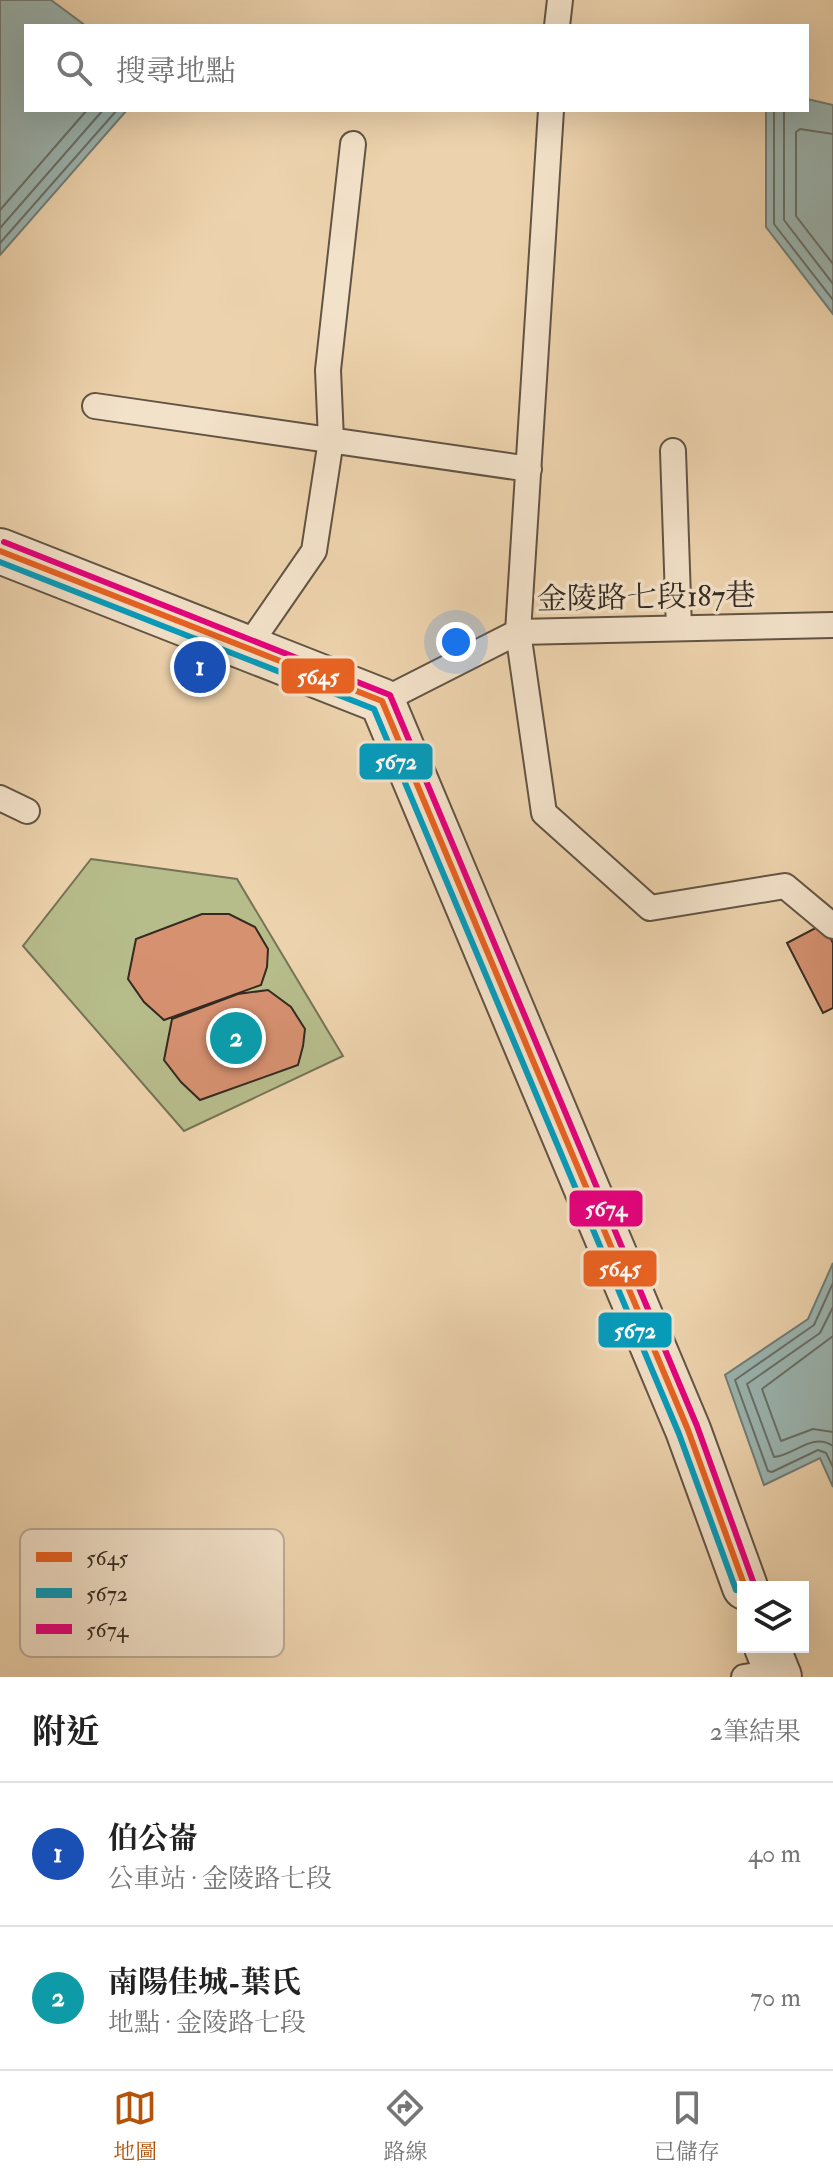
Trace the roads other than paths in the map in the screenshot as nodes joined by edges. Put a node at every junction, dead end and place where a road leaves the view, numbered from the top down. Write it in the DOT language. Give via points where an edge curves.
graph roads {
  1 [pos="560,0"];
  2 [pos="557,24"];
  3 [pos="551,112"];
  4 [pos="353,144"];
  5 [pos="95,406"];
  6 [pos="331,440"];
  7 [pos="673,451"];
  8 [pos="529,469"];
  9 [pos="0,551"];
  10 [pos="833,625"];
  11 [pos="679,628"];
  12 [pos="518,632"];
  13 [pos="247,648"];
  14 [pos="382,701"];
  15 [pos="0,798"];
  16 [pos="27,811"];
  17 [pos="833,926"];
  18 [pos="743,1581"];
  1 -- 2 [label="lane"];
  3 -- 8 [label="lane"];
  4 -- 6 [label="lane" via="328,370"];
  5 -- 6 [label="lane"];
  6 -- 8 [label="lane"];
  6 -- 13 [label="lane" via="314,551"];
  7 -- 11 [label="lane"];
  8 -- 12 [label="lane"];
  9 -- 13 [label="street"];
  10 -- 11 [label="lane, 金陵路七段187巷"];
  11 -- 12 [label="lane, 金陵路七段187巷"];
  12 -- 14 [label="lane, 金陵路七段187巷"];
  12 -- 17 [label="lane" via="544,813 650,908 785,886"];
  13 -- 14 [label="street"];
  14 -- 18 [label="street" via="688,1430"];
  15 -- 16 [label="lane"];
}
